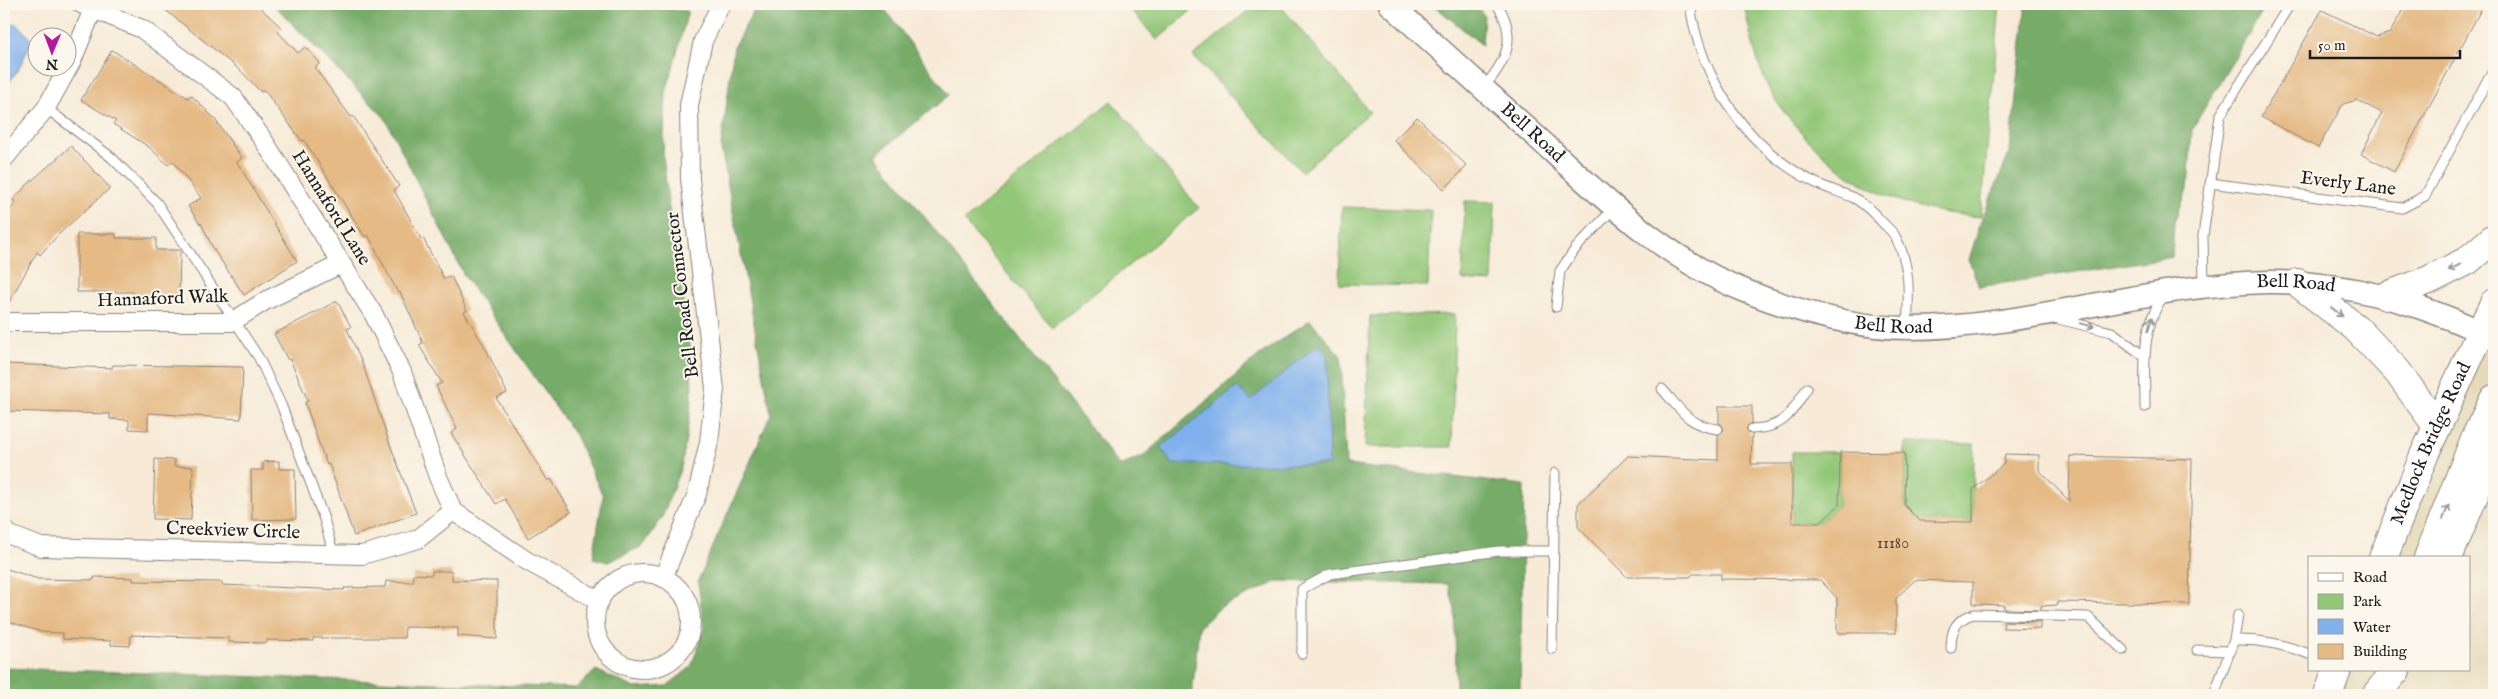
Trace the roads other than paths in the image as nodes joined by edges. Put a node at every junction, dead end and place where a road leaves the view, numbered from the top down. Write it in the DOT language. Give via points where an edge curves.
graph roads {
  1 [pos="721,4"];
  2 [pos="1390,4"];
  3 [pos="1497,4"];
  4 [pos="1690,4"];
  5 [pos="2290,4"];
  6 [pos="87,6"];
  7 [pos="2494,68"];
  8 [pos="1483,88"];
  9 [pos="46,108"];
  10 [pos="4,159"];
  11 [pos="2210,183"];
  12 [pos="1615,207"];
  13 [pos="2494,238"];
  14 [pos="341,264"];
  15 [pos="2298,282"];
  16 [pos="2204,286"];
  17 [pos="2165,293"];
  18 [pos="2386,296"];
  19 [pos="2494,303"];
  20 [pos="1556,307"];
  21 [pos="2039,314"];
  22 [pos="234,321"];
  23 [pos="4,322"];
  24 [pos="1908,328"];
  25 [pos="2487,335"];
  26 [pos="2145,358"];
  27 [pos="1807,388"];
  28 [pos="1662,389"];
  29 [pos="2494,399"];
  30 [pos="2145,407"];
  31 [pos="2437,426"];
  32 [pos="1718,429"];
  33 [pos="1752,429"];
  34 [pos="2494,447"];
  35 [pos="1556,473"];
  36 [pos="453,511"];
  37 [pos="4,529"];
  38 [pos="1554,551"];
  39 [pos="334,556"];
  40 [pos="2384,556"];
  41 [pos="2429,556"];
  42 [pos="2449,556"];
  43 [pos="663,578"];
  44 [pos="600,601"];
  45 [pos="2238,615"];
  46 [pos="2234,640"];
  47 [pos="1951,648"];
  48 [pos="1552,649"];
  49 [pos="2123,650"];
  50 [pos="2197,650"];
  51 [pos="2231,650"];
  52 [pos="1302,654"];
  53 [pos="2308,654"];
  54 [pos="2336,672"];
  55 [pos="2382,672"];
  56 [pos="2394,672"];
  57 [pos="2214,695"];
  58 [pos="2328,695"];
  59 [pos="2374,695"];
  1 -- 43 [label="street, Bell Road Connector" via="702,42 690,105 690,179 715,388 709,442 697,494"];
  2 -- 8 [label="street, Bell Road"];
  3 -- 8 [label="lane" via="1507,28 1507,51 1498,71"];
  4 -- 24 [label="lane" via="1704,58 1722,95 1742,124 1789,168 1817,184 1853,198 1877,216 1896,238 1909,286"];
  5 -- 11 [label="lane" via="2220,116"];
  6 -- 9 [label="street" via="72,61"];
  6 -- 14 [label="street, Hannaford Lane" via="142,29 233,97"];
  7 -- 11 [label="lane, Everly Lane" via="2425,196 2402,208"];
  8 -- 12 [label="street, Bell Road"];
  9 -- 10 [label="street"];
  9 -- 22 [label="lane" via="111,157 157,202"];
  11 -- 16 [label="lane" via="2203,236"];
  12 -- 20 [label="lane" via="1576,248 1560,271"];
  12 -- 24 [label="street, Bell Road" via="1674,254 1745,291 1828,318"];
  13 -- 18 [label="highway, one-way" via="2467,261"];
  14 -- 22 [label="street, Hannaford Walk" via="265,301"];
  14 -- 36 [label="street, Hannaford Lane" via="374,315 402,372"];
  15 -- 16 [label="street, Bell Road"];
  15 -- 18 [label="street, Bell Road"];
  15 -- 31 [label="highway, one-way" via="2356,328 2397,371"];
  16 -- 17 [label="street, Bell Road"];
  17 -- 21 [label="street, Bell Road"];
  26 -- 17 [label="lane, one-way" via="2148,329 2155,308"];
  18 -- 25 [label="street, Bell Road"];
  19 -- 25 [label="highway, Medlock Bridge Road"];
  21 -- 24 [label="street, Bell Road" via="1984,323"];
  21 -- 26 [label="lane, one-way" via="2112,332"];
  22 -- 23 [label="street, Hannaford Walk"];
  22 -- 39 [label="lane" via="259,358 282,407 324,519"];
  25 -- 31 [label="highway, Medlock Bridge Road"];
  26 -- 30 [label="lane"];
  27 -- 33 [label="lane" via="1786,420 1766,429"];
  28 -- 32 [label="lane" via="1684,414 1701,427"];
  41 -- 29 [label="highway, Medlock Bridge Road, one-way"];
  31 -- 40 [label="highway, Medlock Bridge Road"];
  34 -- 42 [label="highway"];
  35 -- 38 [label="lane"];
  36 -- 39 [label="street, Creekview Circle" via="418,539 362,555"];
  36 -- 44 [label="street" via="527,561"];
  37 -- 39 [label="street, Creekview Circle" via="10,535 41,547"];
  38 -- 48 [label="lane"];
  38 -- 52 [label="lane" via="1500,551 1330,574 1302,589"];
  43 -- 44 [label="street" via="646,574 624,578"];
  43 -- 44 [label="street" via="684,596 689,607 691,629 679,653 656,668 629,667 607,652 599,641 596,628"];
  45 -- 46 [label="lane"];
  46 -- 51 [label="lane"];
  46 -- 53 [label="lane" via="2275,643"];
  47 -- 49 [label="lane" via="1952,629 1961,619 1974,614 2088,617"];
  50 -- 51 [label="lane"];
  51 -- 57 [label="lane"];
  54 -- 58 [label="highway"];
  55 -- 59 [label="highway"];
  56 -- 59 [label="highway"];
}
